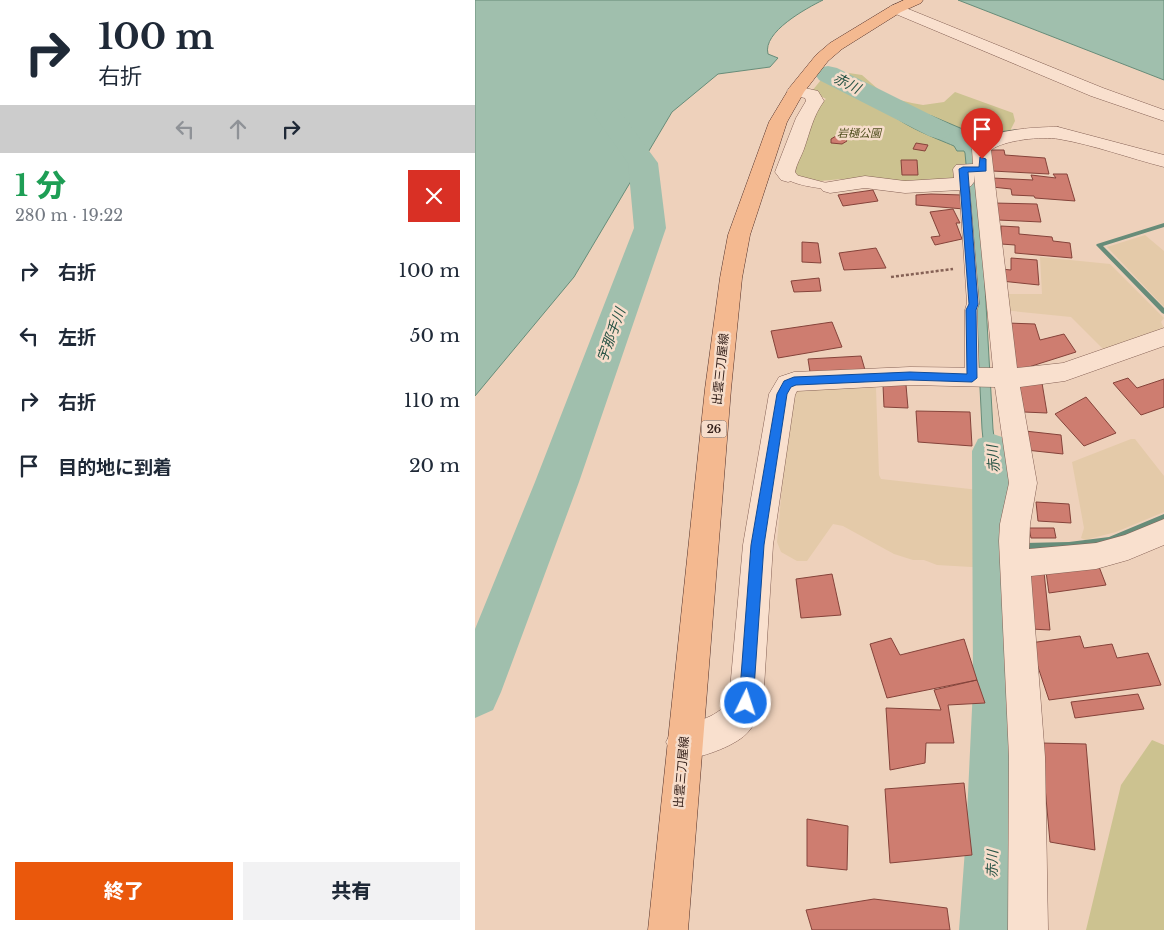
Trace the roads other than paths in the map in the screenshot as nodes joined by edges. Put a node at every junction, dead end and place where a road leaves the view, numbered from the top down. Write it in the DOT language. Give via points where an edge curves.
graph roads {
  1 [pos="906,4"];
  2 [pos="795,90"];
  3 [pos="1164,116"];
  4 [pos="1164,161"];
  5 [pos="973,173"];
  6 [pos="788,176"];
  7 [pos="830,187"];
  8 [pos="978,229"];
  9 [pos="1164,337"];
  10 [pos="987,378"];
  11 [pos="1164,532"];
  12 [pos="1015,564"];
  13 [pos="684,742"];
  14 [pos="668,930"];
  15 [pos="1028,930"];
  1 -- 2 [label="main road, 出雲三刀屋線 / 26" via="836,46"];
  1 -- 3 [label="street" via="1097,92"];
  2 -- 6 [label="street" via="812,95 815,101 807,111 786,167"];
  2 -- 13 [label="main road, 出雲三刀屋線 / 26" via="778,122 739,234 731,278"];
  4 -- 5 [label="street" via="1058,133 1004,133 982,146"];
  5 -- 7 [label="street" via="914,187 865,182"];
  5 -- 8 [label="street"];
  6 -- 7 [label="lane"];
  8 -- 10 [label="street"];
  8 -- 10 [label="lane" via="971,266 971,310"];
  9 -- 10 [label="street" via="1065,372"];
  10 -- 12 [label="street" via="1023,484 1015,524"];
  10 -- 13 [label="street" via="910,376 794,381 788,384 782,394 758,545 746,703 736,723"];
  11 -- 12 [label="street" via="1096,556"];
  12 -- 15 [label="street" via="1027,757"];
  13 -- 14 [label="main road, 出雲三刀屋線 / 26"];
}
